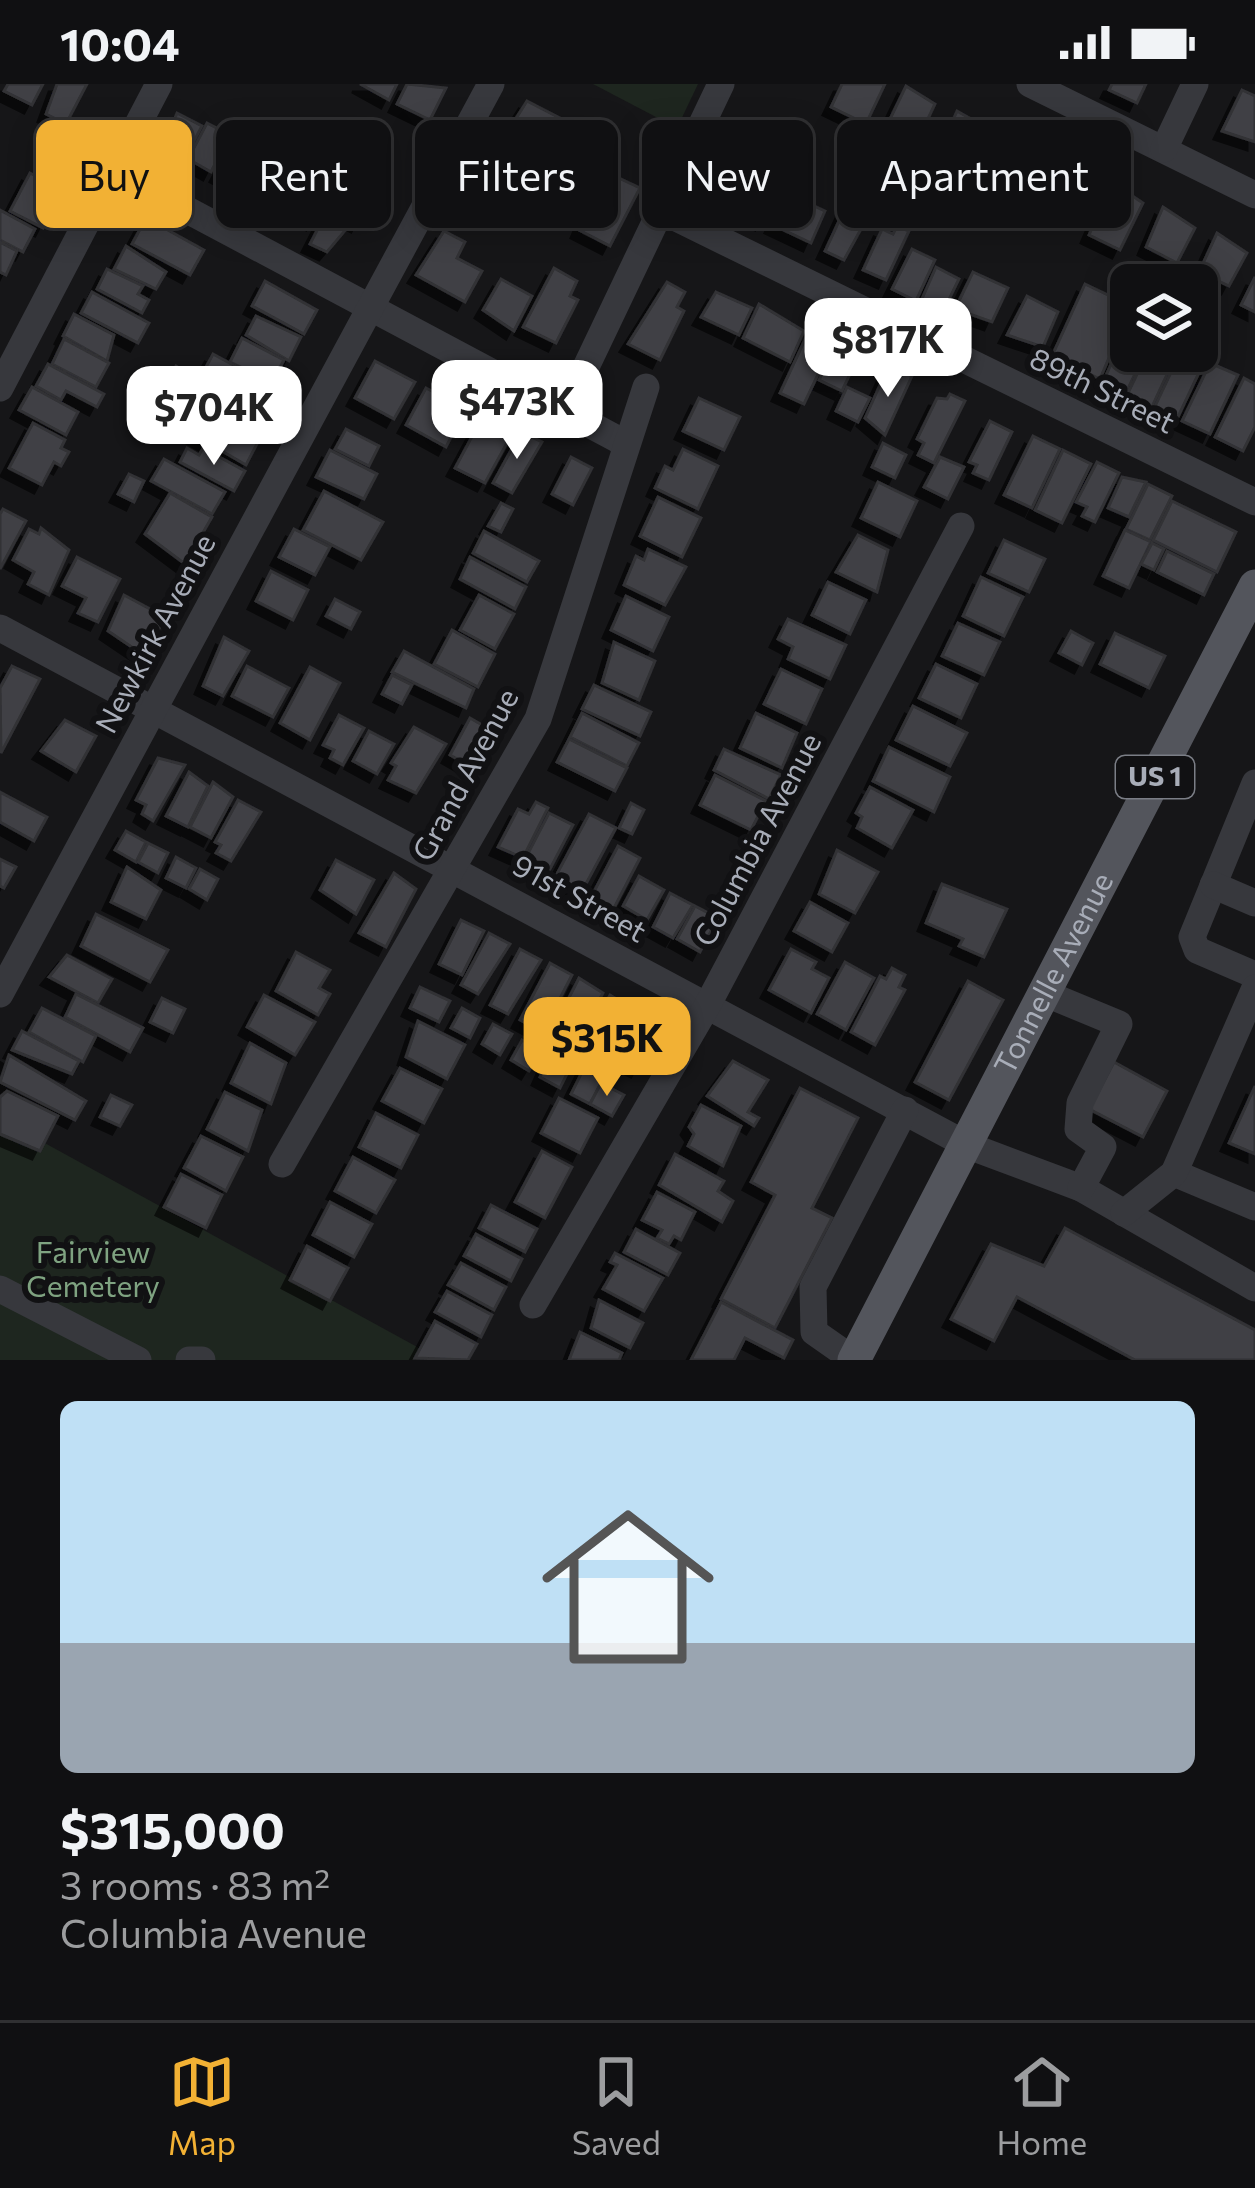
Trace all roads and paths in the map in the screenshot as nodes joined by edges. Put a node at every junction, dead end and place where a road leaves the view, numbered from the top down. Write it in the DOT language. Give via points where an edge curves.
graph roads {
  1 [pos="159,84"];
  2 [pos="490,84"];
  3 [pos="721,84"];
  4 [pos="1030,84"];
  5 [pos="1195,84"];
  6 [pos="141,120"];
  7 [pos="704,120"];
  8 [pos="1164,149"];
  9 [pos="1255,195"];
  10 [pos="192,212"];
  11 [pos="86,228"];
  12 [pos="654,228"];
  13 [pos="697,228"];
  14 [pos="370,307"];
  15 [pos="646,387"];
  16 [pos="0,388"];
  17 [pos="565,411"];
  18 [pos="625,448"];
  19 [pos="1255,502"];
  20 [pos="961,526"];
  21 [pos="1253,594"];
  22 [pos="0,628"];
  23 [pos="152,710"];
  24 [pos="1255,783"];
  25 [pos="455,869"];
  26 [pos="1213,885"];
  27 [pos="1255,903"];
  28 [pos="1255,975"];
  29 [pos="1255,988"];
  30 [pos="1044,993"];
  31 [pos="0,994"];
  32 [pos="707,1006"];
  33 [pos="904,1110"];
  34 [pos="969,1146"];
  35 [pos="282,1164"];
  36 [pos="1174,1173"];
  37 [pos="1081,1188"];
  38 [pos="1255,1207"];
  39 [pos="1124,1213"];
  40 [pos="1255,1288"];
  41 [pos="0,1289"];
  42 [pos="533,1305"];
  43 [pos="138,1360"];
  44 [pos="189,1360"];
  45 [pos="202,1360"];
  46 [pos="854,1360"];
  1 -- 6 [label="street"];
  2 -- 14 [label="street"];
  3 -- 7 [label="street"];
  4 -- 8 [label="street"];
  5 -- 8 [label="street"];
  8 -- 9 [label="street"];
  10 -- 14 [label="street"];
  11 -- 16 [label="street"];
  12 -- 17 [label="street"];
  13 -- 19 [label="street, 89th Street"];
  14 -- 17 [label="street"];
  14 -- 23 [label="street, Newkirk Avenue"];
  15 -- 18 [label="street, Grand Avenue"];
  17 -- 18 [label="street"];
  18 -- 25 [label="street, Grand Avenue" via="538,719"];
  20 -- 32 [label="street, Columbia Avenue"];
  21 -- 30 [label="main road, Tonnelle Avenue / US 1"];
  22 -- 23 [label="street, 91st Street"];
  23 -- 25 [label="street, 91st Street"];
  23 -- 31 [label="street, Newkirk Avenue"];
  24 -- 26 [label="street"];
  25 -- 32 [label="street, 91st Street"];
  25 -- 35 [label="street, Grand Avenue"];
  26 -- 27 [label="street"];
  26 -- 28 [label="street" via="1192,937 1197,950"];
  29 -- 36 [label="street"];
  30 -- 34 [label="main road, Tonnelle Avenue / US 1"];
  30 -- 37 [label="street" via="1120,1024 1080,1103 1078,1129 1103,1147"];
  32 -- 33 [label="street, 91st Street"];
  32 -- 42 [label="street, Columbia Avenue"];
  33 -- 34 [label="street, 91st Street"];
  33 -- 46 [label="street" via="813,1287 814,1332"];
  34 -- 37 [label="street, 91st Street"];
  34 -- 46 [label="main road, Tonnelle Avenue / US 1"];
  36 -- 38 [label="street"];
  36 -- 39 [label="street"];
  37 -- 39 [label="street, 91st Street"];
  39 -- 40 [label="street, 91st Street"];
  41 -- 43 [label="street"];
  44 -- 45 [label="street"];
}
